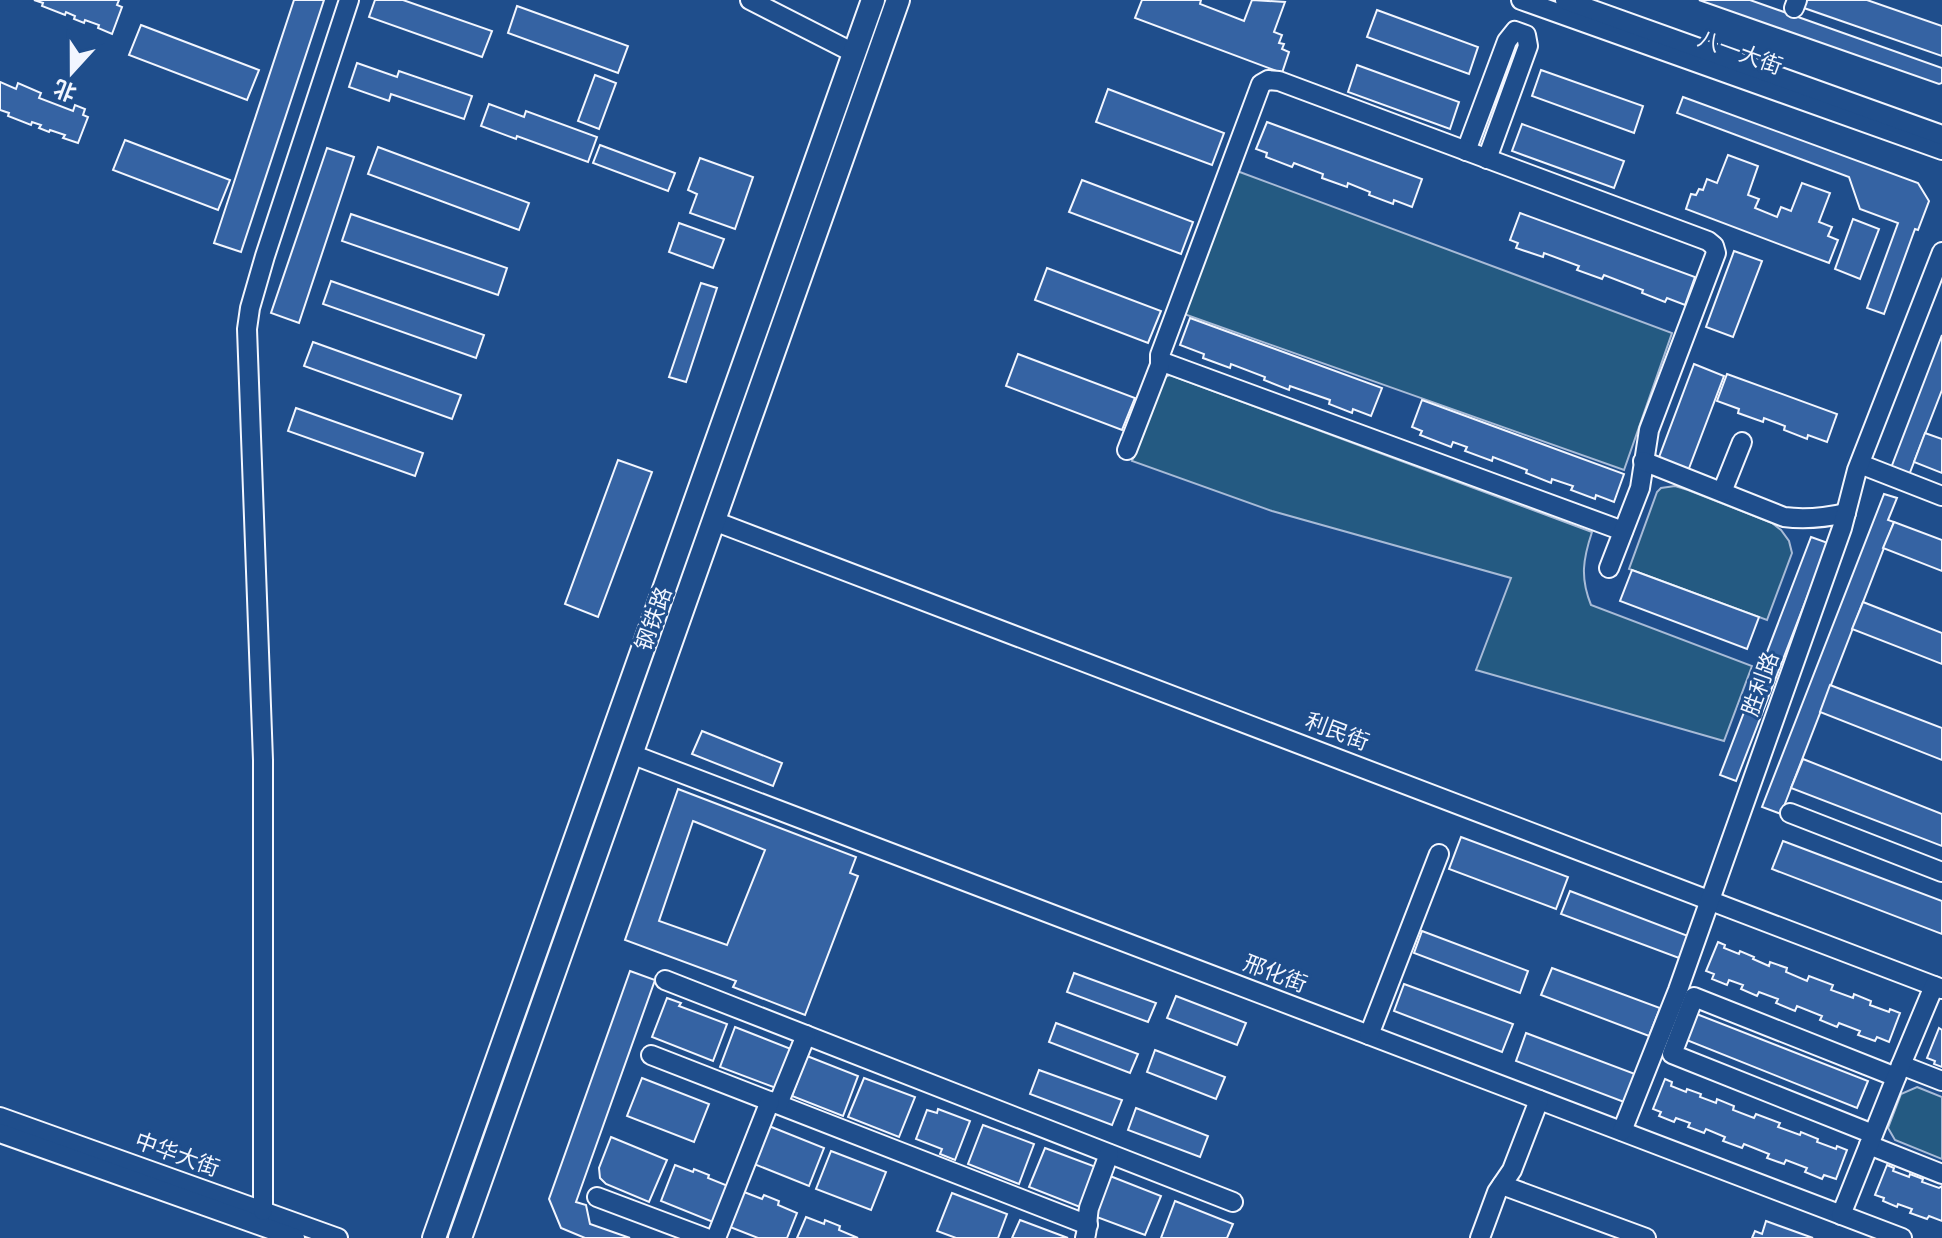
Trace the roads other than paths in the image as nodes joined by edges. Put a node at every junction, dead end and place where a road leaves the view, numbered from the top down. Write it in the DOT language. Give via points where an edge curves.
graph roads {
  1 [pos="349,0"];
  2 [pos="750,0"];
  3 [pos="873,0"];
  4 [pos="898,0"];
  5 [pos="1565,0"];
  6 [pos="1526,2"];
  7 [pos="1521,33"];
  8 [pos="854,53"];
  9 [pos="1942,135"];
  10 [pos="1942,150"];
  11 [pos="1466,151"];
  12 [pos="1487,159"];
  13 [pos="1942,252"];
  14 [pos="1160,361"];
  15 [pos="1742,442"];
  16 [pos="1127,450"];
  17 [pos="1643,461"];
  18 [pos="1860,464"];
  19 [pos="1722,492"];
  20 [pos="1942,496"];
  21 [pos="1846,513"];
  22 [pos="714,521"];
  23 [pos="1623,531"];
  24 [pos="1609,568"];
  25 [pos="631,754"];
  26 [pos="1790,813"];
  27 [pos="1439,854"];
  28 [pos="1942,872"];
  29 [pos="1710,899"];
  30 [pos="665,980"];
  31 [pos="1938,988"];
  32 [pos="806,1035"];
  33 [pos="1369,1035"];
  34 [pos="651,1055"];
  35 [pos="1898,1071"];
  36 [pos="1942,1081"];
  37 [pos="1539,1100"];
  38 [pos="774,1102"];
  39 [pos="0,1117"];
  40 [pos="1622,1131"];
  41 [pos="0,1133"];
  42 [pos="1871,1140"];
  43 [pos="1109,1154"];
  44 [pos="1942,1174"];
  45 [pos="1502,1185"];
  46 [pos="597,1197"];
  47 [pos="1233,1202"];
  48 [pos="263,1211"];
  49 [pos="1841,1215"];
  50 [pos="1086,1231"];
  51 [pos="295,1238"];
  52 [pos="338,1238"];
  53 [pos="434,1238"];
  54 [pos="460,1238"];
  55 [pos="706,1238"];
  56 [pos="716,1238"];
  57 [pos="1480,1238"];
  58 [pos="1646,1238"];
  59 [pos="1902,1238"];
  1 -- 48 [label="street" via="265,256 247,329 263,760"];
  2 -- 8 [label="street"];
  3 -- 8 [label="main road, 钢铁路"];
  4 -- 22 [label="main road, 钢铁路"];
  5 -- 9 [label="street, 八一大街"];
  6 -- 7 [label="street"];
  6 -- 10 [label="street, 八一大街"];
  7 -- 11 [label="street" via="1515,31 1507,41"];
  7 -- 12 [label="street" via="1528,46"];
  8 -- 53 [label="main road, 钢铁路"];
  11 -- 12 [label="street"];
  11 -- 14 [label="street" via="1279,81 1261,84"];
  12 -- 17 [label="street" via="1714,246 1716,253 1649,430"];
  13 -- 18 [label="street, 胜利路"];
  14 -- 16 [label="street"];
  14 -- 23 [label="street"];
  15 -- 19 [label="street"];
  17 -- 19 [label="street"];
  17 -- 23 [label="street" via="1640,488"];
  18 -- 20 [label="street"];
  18 -- 21 [label="street, 胜利路"];
  19 -- 21 [label="street" via="1784,517"];
  21 -- 29 [label="street, 胜利路"];
  22 -- 25 [label="main road, 钢铁路"];
  22 -- 29 [label="street, 利民街"];
  23 -- 24 [label="street"];
  25 -- 33 [label="street, 邢化街"];
  25 -- 54 [label="main road, 钢铁路"];
  26 -- 28 [label="street"];
  27 -- 33 [label="street"];
  29 -- 31 [label="street, 利民街"];
  29 -- 40 [label="street, 胜利路"];
  30 -- 32 [label="street"];
  31 -- 35 [label="street"];
  32 -- 38 [label="street"];
  32 -- 43 [label="street"];
  33 -- 37 [label="street, 邢化街"];
  34 -- 38 [label="street"];
  35 -- 36 [label="street"];
  35 -- 42 [label="street"];
  35 -- 42 [label="street" via="1694,997 1672,1054"];
  37 -- 40 [label="street, 邢化街"];
  37 -- 45 [label="street"];
  38 -- 50 [label="street"];
  38 -- 56 [label="street"];
  39 -- 48 [label="street, 中华大街"];
  40 -- 49 [label="street, 邢化街"];
  41 -- 51 [label="street, 中华大街"];
  42 -- 44 [label="street"];
  42 -- 49 [label="street"];
  43 -- 47 [label="street"];
  43 -- 50 [label="street"];
  45 -- 57 [label="street"];
  45 -- 58 [label="street"];
  46 -- 55 [label="street"];
  48 -- 52 [label="street, 中华大街"];
  49 -- 59 [label="street, 邢化街"];
}
